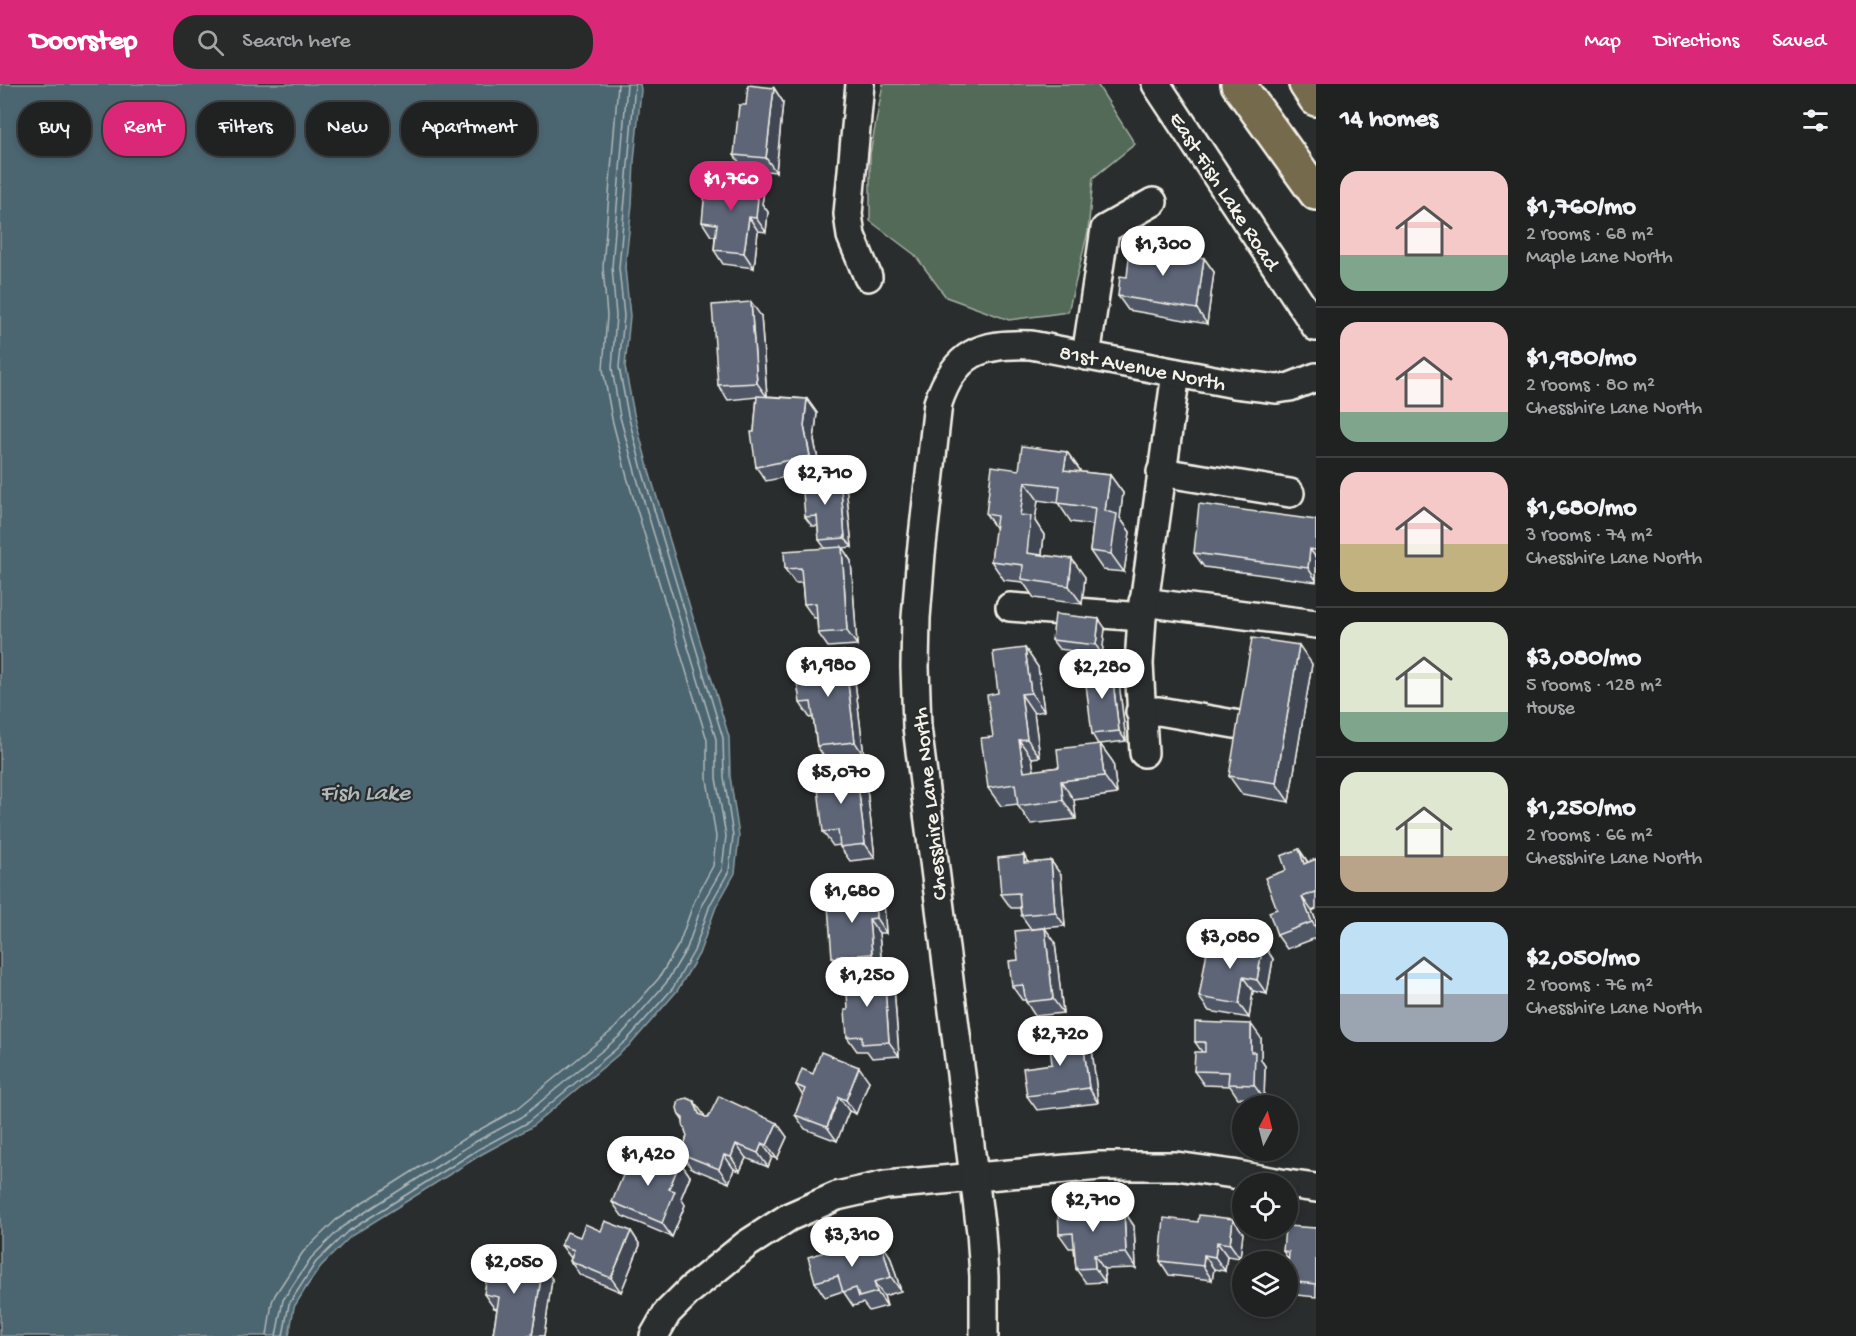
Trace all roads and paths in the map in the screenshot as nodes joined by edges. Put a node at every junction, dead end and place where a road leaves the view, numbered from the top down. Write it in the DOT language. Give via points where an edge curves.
graph roads {
  1 [pos="860,84"];
  2 [pos="1156,84"];
  3 [pos="1238,84"];
  4 [pos="1263,84"];
  5 [pos="1306,84"];
  6 [pos="1316,99"];
  7 [pos="1316,165"];
  8 [pos="1316,193"];
  9 [pos="1153,202"];
  10 [pos="868,277"];
  11 [pos="1316,327"];
  12 [pos="970,354"];
  13 [pos="1086,356"];
  14 [pos="1176,373"];
  15 [pos="1316,377"];
  16 [pos="1161,472"];
  17 [pos="1290,494"];
  18 [pos="1010,607"];
  19 [pos="1142,610"];
  20 [pos="1316,624"];
  21 [pos="1140,712"];
  22 [pos="1240,725"];
  23 [pos="1144,753"];
  24 [pos="1232,1174"];
  25 [pos="974,1178"];
  26 [pos="1298,1186"];
  27 [pos="1316,1188"];
  28 [pos="654,1336"];
  29 [pos="984,1336"];
  1 -- 10 [label="street" via="848,214 851,236"];
  2 -- 11 [label="street, East Fish Lake Road"];
  3 -- 8 [label="highway"];
  4 -- 7 [label="highway"];
  5 -- 6 [label="highway"];
  9 -- 13 [label="street" via="1105,228"];
  12 -- 13 [label="street, 81st Avenue North" via="1007,344"];
  12 -- 25 [label="street, Chesshire Lane North" via="945,383 938,403 921,554 915,667 917,727"];
  13 -- 14 [label="street, 81st Avenue North"];
  14 -- 15 [label="street, 81st Avenue North" via="1277,389"];
  14 -- 16 [label="street"];
  16 -- 17 [label="street"];
  16 -- 19 [label="street"];
  18 -- 19 [label="street"];
  19 -- 20 [label="street"];
  19 -- 21 [label="street"];
  21 -- 22 [label="street" via="1159,711"];
  21 -- 23 [label="street"];
  24 -- 25 [label="street" via="1176,1166 1100,1166"];
  25 -- 28 [label="street" via="886,1185 837,1196 789,1217 747,1244 690,1290 667,1313"];
  25 -- 29 [label="street, Chesshire Lane North" via="984,1276"];
  26 -- 27 [label="street"];
}
